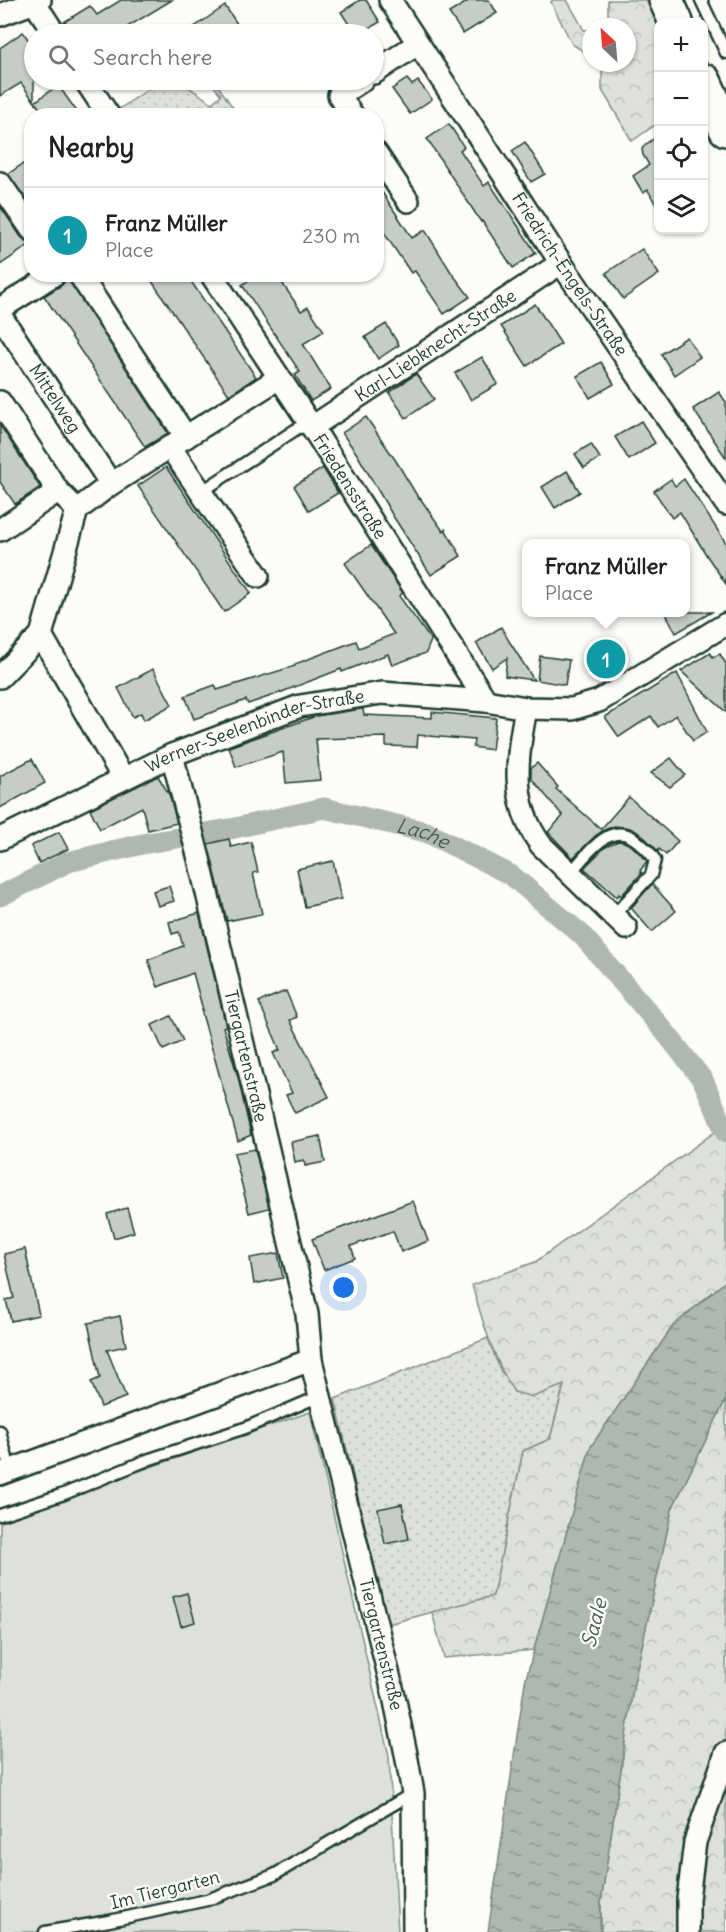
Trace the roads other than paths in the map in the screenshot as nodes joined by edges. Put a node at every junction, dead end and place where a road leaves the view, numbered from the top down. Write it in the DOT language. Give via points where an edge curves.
graph roads {
  1 [pos="390,0"];
  2 [pos="666,0"];
  3 [pos="701,0"];
  4 [pos="37,1"];
  5 [pos="0,15"];
  6 [pos="674,18"];
  7 [pos="50,24"];
  8 [pos="417,44"];
  9 [pos="726,53"];
  10 [pos="384,66"];
  11 [pos="92,90"];
  12 [pos="347,90"];
  13 [pos="708,90"];
  14 [pos="104,108"];
  15 [pos="347,108"];
  16 [pos="726,129"];
  17 [pos="384,165"];
  18 [pos="0,183"];
  19 [pos="408,201"];
  20 [pos="24,218"];
  21 [pos="561,263"];
  22 [pos="42,282"];
  23 [pos="84,282"];
  24 [pos="216,282"];
  25 [pos="0,309"];
  26 [pos="0,315"];
  27 [pos="279,378"];
  28 [pos="0,402"];
  29 [pos="312,427"];
  30 [pos="178,442"];
  31 [pos="111,484"];
  32 [pos="58,491"];
  33 [pos="201,492"];
  34 [pos="726,504"];
  35 [pos="77,510"];
  36 [pos="0,530"];
  37 [pos="258,576"];
  38 [pos="726,624"];
  39 [pos="41,636"];
  40 [pos="0,677"];
  41 [pos="486,701"];
  42 [pos="526,708"];
  43 [pos="172,754"];
  44 [pos="123,778"];
  45 [pos="0,839"];
  46 [pos="570,873"];
  47 [pos="620,922"];
  48 [pos="311,1360"];
  49 [pos="320,1396"];
  50 [pos="0,1431"];
  51 [pos="5,1472"];
  52 [pos="0,1515"];
  53 [pos="726,1754"];
  54 [pos="413,1793"];
  55 [pos="45,1932"];
  56 [pos="414,1932"];
  57 [pos="688,1932"];
  1 -- 8 [label="street, Friedrich-Engels-Straße"];
  2 -- 6 [label="main road"];
  3 -- 9 [label="lane"];
  4 -- 5 [label="street"];
  4 -- 7 [label="street"];
  8 -- 10 [label="street"];
  8 -- 21 [label="street, Friedrich-Engels-Straße"];
  11 -- 14 [label="street"];
  12 -- 15 [label="street" via="339,95"];
  13 -- 16 [label="main road"];
  17 -- 19 [label="street"];
  18 -- 20 [label="street"];
  21 -- 29 [label="street, Karl-Liebknecht-Straße"];
  21 -- 34 [label="street, Friedrich-Engels-Straße"];
  22 -- 25 [label="street"];
  23 -- 30 [label="street"];
  24 -- 27 [label="street, Friedensstraße"];
  26 -- 31 [label="street, Mittelweg"];
  27 -- 29 [label="street, Friedensstraße"];
  27 -- 30 [label="street"];
  28 -- 32 [label="street"];
  29 -- 33 [label="lane" via="298,428"];
  29 -- 41 [label="street, Friedensstraße"];
  30 -- 31 [label="street"];
  30 -- 33 [label="street"];
  31 -- 35 [label="street"];
  32 -- 35 [label="street"];
  32 -- 36 [label="street"];
  33 -- 37 [label="street"];
  35 -- 39 [label="street"];
  38 -- 42 [label="street, Werner-Seelenbinder-Straße" via="599,701 572,709"];
  39 -- 40 [label="street"];
  39 -- 44 [label="street"];
  41 -- 42 [label="street, Werner-Seelenbinder-Straße"];
  41 -- 43 [label="street, Werner-Seelenbinder-Straße" via="382,693 300,706"];
  42 -- 46 [label="street" via="518,772 524,817 541,845"];
  43 -- 44 [label="street, Werner-Seelenbinder-Straße"];
  43 -- 48 [label="street, Tiergartenstraße" via="307,1314"];
  44 -- 45 [label="street, Werner-Seelenbinder-Straße"];
  46 -- 47 [label="street"];
  46 -- 47 [label="lane" via="601,840 612,834 628,834 650,851 655,861 651,874"];
  48 -- 49 [label="street, Tiergartenstraße"];
  48 -- 51 [label="street"];
  49 -- 52 [label="lane" via="245,1428"];
  49 -- 54 [label="street, Tiergartenstraße" via="394,1696"];
  50 -- 51 [label="lane"];
  53 -- 57 [label="street" via="695,1842"];
  54 -- 55 [label="lane, Im Tiergarten" via="274,1875 207,1900"];
  54 -- 56 [label="street, Tiergartenstraße"];
}
